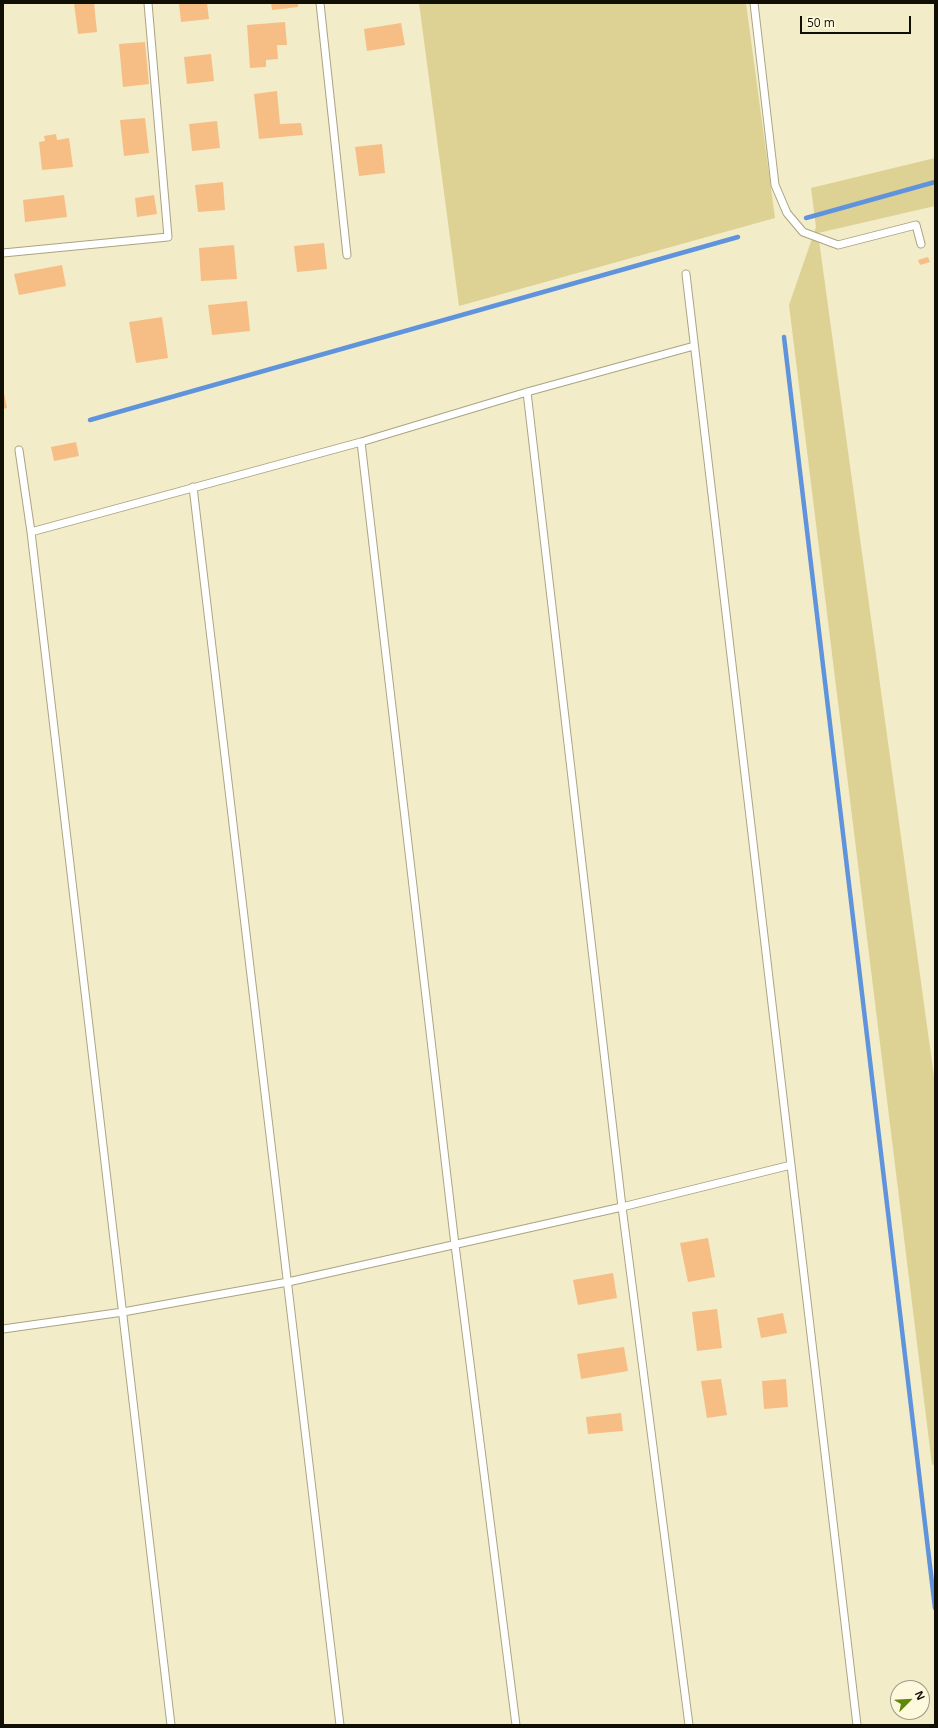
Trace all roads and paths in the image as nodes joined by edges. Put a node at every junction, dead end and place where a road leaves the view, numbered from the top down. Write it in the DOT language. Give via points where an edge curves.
graph roads {
  1 [pos="148,3"];
  2 [pos="320,3"];
  3 [pos="754,3"];
  4 [pos="921,244"];
  5 [pos="3,253"];
  6 [pos="347,255"];
  7 [pos="686,274"];
  8 [pos="694,346"];
  9 [pos="527,392"];
  10 [pos="361,442"];
  11 [pos="19,450"];
  12 [pos="193,487"];
  13 [pos="31,532"];
  14 [pos="791,1165"];
  15 [pos="622,1207"];
  16 [pos="455,1245"];
  17 [pos="288,1282"];
  18 [pos="123,1312"];
  19 [pos="3,1329"];
  20 [pos="171,1725"];
  21 [pos="340,1725"];
  22 [pos="516,1725"];
  23 [pos="689,1725"];
  24 [pos="857,1725"];
  1 -- 5 [label="lane" via="168,237"];
  2 -- 6 [label="lane"];
  3 -- 4 [label="lane" via="775,185 787,213 803,232 838,245 916,225"];
  7 -- 8 [label="lane"];
  8 -- 9 [label="lane"];
  8 -- 14 [label="lane"];
  9 -- 10 [label="lane"];
  9 -- 15 [label="lane"];
  10 -- 12 [label="lane"];
  10 -- 16 [label="lane"];
  11 -- 13 [label="lane"];
  12 -- 13 [label="lane"];
  12 -- 17 [label="lane"];
  13 -- 18 [label="lane"];
  14 -- 15 [label="lane"];
  14 -- 24 [label="lane"];
  15 -- 16 [label="lane"];
  15 -- 23 [label="lane"];
  16 -- 17 [label="lane"];
  16 -- 22 [label="lane"];
  17 -- 18 [label="lane"];
  17 -- 21 [label="lane"];
  18 -- 19 [label="lane"];
  18 -- 20 [label="lane"];
}
